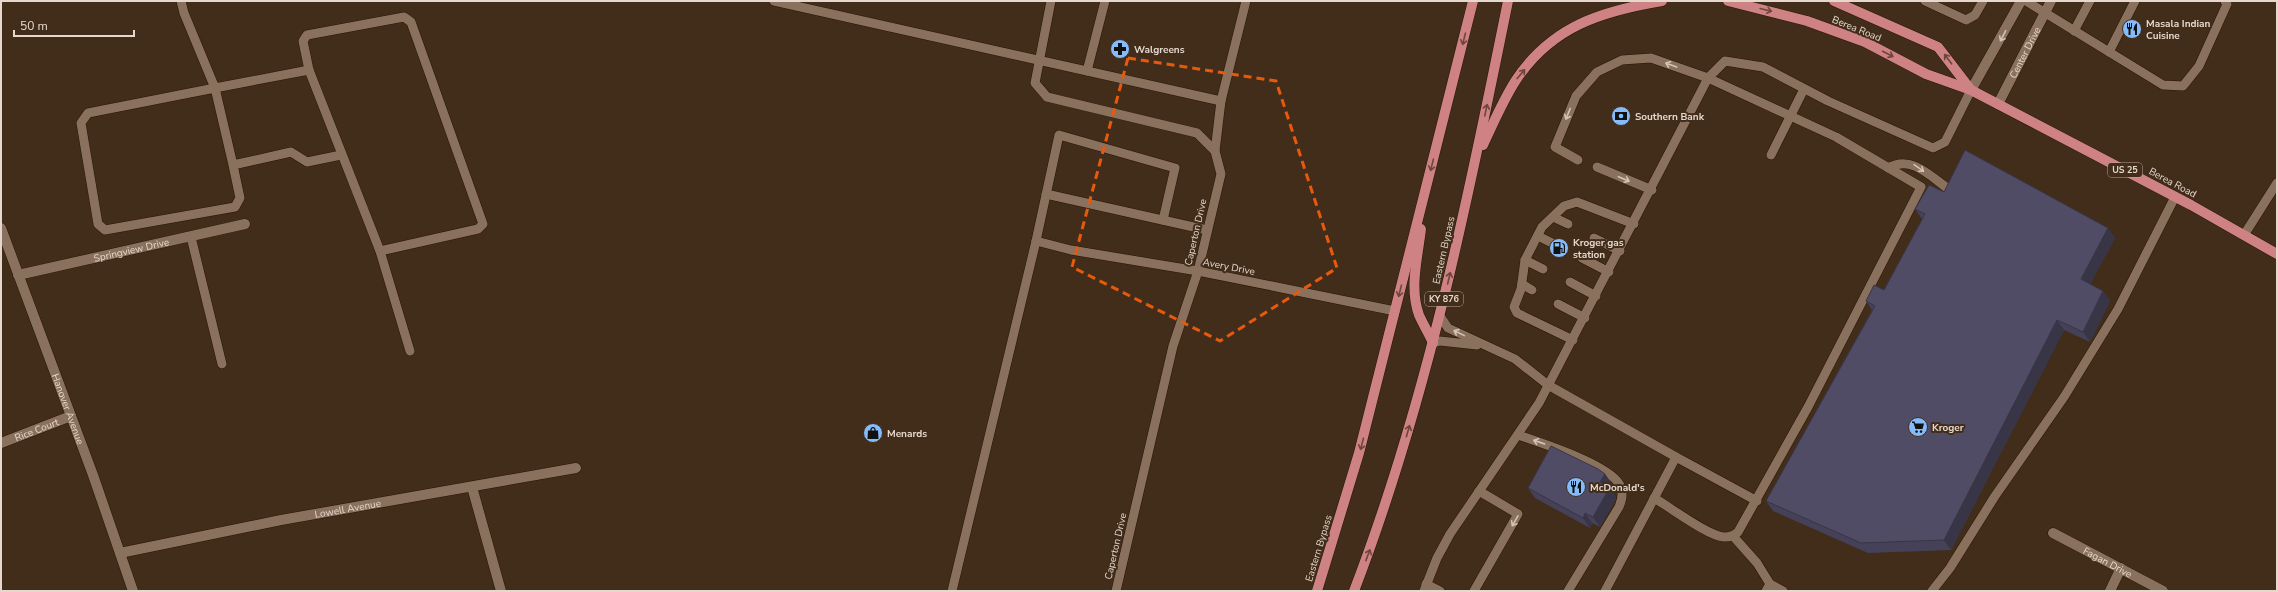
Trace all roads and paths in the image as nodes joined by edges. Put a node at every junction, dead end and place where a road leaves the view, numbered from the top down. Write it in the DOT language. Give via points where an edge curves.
graph roads {
  1 [pos="181,1"];
  2 [pos="774,1"];
  3 [pos="1050,1"];
  4 [pos="1105,1"];
  5 [pos="1246,1"];
  6 [pos="1473,1"];
  7 [pos="1508,1"];
  8 [pos="1662,1"];
  9 [pos="1728,1"];
  10 [pos="1834,1"];
  11 [pos="1925,1"];
  12 [pos="1982,1"];
  13 [pos="2021,1"];
  14 [pos="2026,1"];
  15 [pos="2051,1"];
  16 [pos="2090,1"];
  17 [pos="2135,1"];
  18 [pos="2225,1"];
  19 [pos="2044,14"];
  20 [pos="2074,31"];
  21 [pos="2109,52"];
  22 [pos="1039,59"];
  23 [pos="309,70"];
  24 [pos="1087,72"];
  25 [pos="1708,78"];
  26 [pos="215,88"];
  27 [pos="1804,89"];
  28 [pos="1971,90"];
  29 [pos="1221,101"];
  30 [pos="1998,104"];
  31 [pos="1791,116"];
  32 [pos="1215,151"];
  33 [pos="341,155"];
  34 [pos="1771,155"];
  35 [pos="1476,158"];
  36 [pos="1578,160"];
  37 [pos="232,165"];
  38 [pos="1597,167"];
  39 [pos="1888,168"];
  40 [pos="1427,183"];
  41 [pos="2276,186"];
  42 [pos="1947,188"];
  43 [pos="1652,190"];
  44 [pos="1046,194"];
  45 [pos="2175,197"];
  46 [pos="1553,217"];
  47 [pos="1163,220"];
  48 [pos="245,224"];
  49 [pos="1568,224"];
  50 [pos="1634,224"];
  51 [pos="1,228"];
  52 [pos="1207,230"];
  53 [pos="2244,235"];
  54 [pos="1538,236"];
  55 [pos="192,237"];
  56 [pos="1594,238"];
  57 [pos="1036,241"];
  58 [pos="1554,244"];
  59 [pos="380,251"];
  60 [pos="1620,251"];
  61 [pos="2277,254"];
  62 [pos="1582,258"];
  63 [pos="1525,260"];
  64 [pos="1543,269"];
  65 [pos="1198,271"];
  66 [pos="1609,272"];
  67 [pos="18,275"];
  68 [pos="1570,282"];
  69 [pos="1522,284"];
  70 [pos="1532,290"];
  71 [pos="1596,296"];
  72 [pos="1558,304"];
  73 [pos="1395,311"];
  74 [pos="1440,316"];
  75 [pos="1585,318"];
  76 [pos="1573,340"];
  77 [pos="1434,343"];
  78 [pos="1483,346"];
  79 [pos="410,351"];
  80 [pos="222,364"];
  81 [pos="1548,385"];
  82 [pos="71,416"];
  83 [pos="1518,435"];
  84 [pos="1,443"];
  85 [pos="1676,457"];
  86 [pos="576,468"];
  87 [pos="472,487"];
  88 [pos="1480,491"];
  89 [pos="1654,498"];
  90 [pos="1756,501"];
  91 [pos="2053,533"];
  92 [pos="1733,536"];
  93 [pos="120,553"];
  94 [pos="2122,568"];
  95 [pos="1425,588"];
  96 [pos="1768,588"];
  97 [pos="133,591"];
  98 [pos="501,591"];
  99 [pos="952,591"];
  100 [pos="1116,591"];
  101 [pos="1317,591"];
  102 [pos="1354,591"];
  103 [pos="1440,591"];
  104 [pos="1474,591"];
  105 [pos="1568,591"];
  106 [pos="1605,591"];
  107 [pos="1782,591"];
  108 [pos="1932,591"];
  109 [pos="2110,591"];
  110 [pos="2163,591"];
  1 -- 26 [label="lane"];
  2 -- 22 [label="lane"];
  3 -- 22 [label="lane"];
  4 -- 24 [label="lane"];
  5 -- 29 [label="lane"];
  6 -- 40 [label="main road, Eastern Bypass, one-way"];
  35 -- 7 [label="main road, Eastern Bypass / KY 876, one-way"];
  35 -- 8 [label="main road, one-way" via="1516,80 1533,59 1553,41 1594,17 1614,10"];
  9 -- 28 [label="main road, Berea Road / US 25, one-way" via="1807,21 1865,42 1926,74"];
  28 -- 10 [label="main road, Berea Road / US 25, one-way" via="1938,47"];
  11 -- 12 [label="lane" via="1966,20 1976,15"];
  13 -- 28 [label="street, one-way"];
  14 -- 19 [label="lane"];
  15 -- 19 [label="street, Center Drive"];
  16 -- 20 [label="lane"];
  17 -- 21 [label="lane"];
  18 -- 21 [label="lane" via="2227,4 2199,66 2183,86 2163,85"];
  19 -- 20 [label="lane"];
  19 -- 30 [label="street, Center Drive"];
  20 -- 21 [label="lane"];
  22 -- 24 [label="lane"];
  22 -- 32 [label="lane" via="1035,83 1046,97 1197,133"];
  23 -- 26 [label="lane"];
  23 -- 33 [label="lane"];
  23 -- 59 [label="lane" via="303,41 306,35 404,17 411,22 483,224 478,229"];
  24 -- 29 [label="lane"];
  25 -- 27 [label="lane" via="1725,61 1763,68"];
  25 -- 31 [label="lane"];
  25 -- 36 [label="lane, one-way" via="1651,58 1622,60 1597,72 1576,96 1555,147"];
  25 -- 43 [label="lane"];
  26 -- 37 [label="lane"];
  26 -- 37 [label="lane" via="88,113 81,123 98,224 106,230 235,207 240,198"];
  27 -- 28 [label="lane" via="1933,148 1945,142"];
  27 -- 31 [label="lane"];
  28 -- 30 [label="main road, Berea Road / US 25"];
  29 -- 32 [label="lane"];
  30 -- 45 [label="main road, Berea Road / US 25"];
  31 -- 34 [label="lane"];
  31 -- 39 [label="lane" via="1836,137"];
  32 -- 52 [label="lane, Caperton Drive" via="1221,174"];
  33 -- 37 [label="lane" via="307,162 291,152"];
  33 -- 59 [label="lane"];
  74 -- 35 [label="main road, Eastern Bypass / KY 876, one-way"];
  38 -- 43 [label="lane, one-way"];
  39 -- 42 [label="lane, one-way" via="1897,162 1912,164"];
  39 -- 90 [label="lane" via="1921,187 1808,407"];
  40 -- 73 [label="main road, Eastern Bypass, one-way"];
  40 -- 77 [label="main road" via="1414,285 1419,315"];
  41 -- 53 [label="lane"];
  43 -- 50 [label="lane"];
  44 -- 47 [label="lane"];
  44 -- 47 [label="lane" via="1059,135 1175,168"];
  44 -- 57 [label="lane"];
  45 -- 53 [label="main road, Berea Road / US 25"];
  45 -- 108 [label="lane" via="2118,309 2064,397"];
  46 -- 49 [label="lane"];
  46 -- 50 [label="lane" via="1564,206 1577,202"];
  46 -- 54 [label="lane" via="1542,227"];
  47 -- 52 [label="lane"];
  48 -- 55 [label="street, Springview Drive"];
  50 -- 60 [label="lane"];
  51 -- 67 [label="street, Hanover Avenue"];
  52 -- 65 [label="lane, Caperton Drive"];
  53 -- 61 [label="main road, Berea Road / US 25"];
  54 -- 58 [label="lane"];
  54 -- 63 [label="lane"];
  55 -- 67 [label="street, Springview Drive"];
  55 -- 80 [label="lane"];
  56 -- 60 [label="lane"];
  57 -- 65 [label="lane, Avery Drive" via="1071,250"];
  57 -- 99 [label="lane"];
  59 -- 79 [label="lane"];
  60 -- 66 [label="lane"];
  62 -- 66 [label="lane"];
  63 -- 64 [label="lane"];
  63 -- 69 [label="lane"];
  65 -- 73 [label="lane, Avery Drive"];
  65 -- 100 [label="lane, Caperton Drive" via="1173,346"];
  66 -- 71 [label="lane"];
  67 -- 82 [label="street, Hanover Avenue"];
  68 -- 71 [label="lane"];
  69 -- 70 [label="lane"];
  69 -- 76 [label="lane" via="1514,307 1517,313"];
  71 -- 75 [label="lane"];
  72 -- 75 [label="lane"];
  73 -- 101 [label="main road, Eastern Bypass, one-way" via="1359,453"];
  74 -- 77 [label="main road, Eastern Bypass / KY 876"];
  78 -- 74 [label="lane, one-way" via="1448,328"];
  75 -- 76 [label="lane"];
  76 -- 81 [label="lane"];
  77 -- 78 [label="lane" via="1440,341"];
  102 -- 77 [label="main road, Eastern Bypass / KY 876, one-way" via="1380,524"];
  78 -- 81 [label="lane" via="1515,359"];
  81 -- 83 [label="lane"];
  81 -- 85 [label="lane"];
  82 -- 84 [label="street, Rice Court"];
  82 -- 93 [label="street, Hanover Avenue"];
  83 -- 88 [label="lane"];
  105 -- 83 [label="lane, one-way" via="1623,498 1617,481 1607,473 1559,449"];
  85 -- 89 [label="lane"];
  85 -- 90 [label="lane"];
  86 -- 87 [label="street, Lowell Avenue"];
  87 -- 93 [label="street, Lowell Avenue" via="281,520"];
  87 -- 98 [label="street"];
  88 -- 95 [label="lane" via="1450,534"];
  88 -- 104 [label="lane, one-way" via="1518,514"];
  89 -- 92 [label="lane" via="1711,532 1723,537"];
  89 -- 106 [label="lane"];
  90 -- 92 [label="lane"];
  91 -- 94 [label="street, Fagan Drive"];
  92 -- 96 [label="lane" via="1757,563"];
  93 -- 97 [label="street, Hanover Avenue"];
  94 -- 109 [label="street"];
  94 -- 110 [label="street, Fagan Drive"];
  95 -- 103 [label="lane"];
  96 -- 107 [label="lane"];
}
